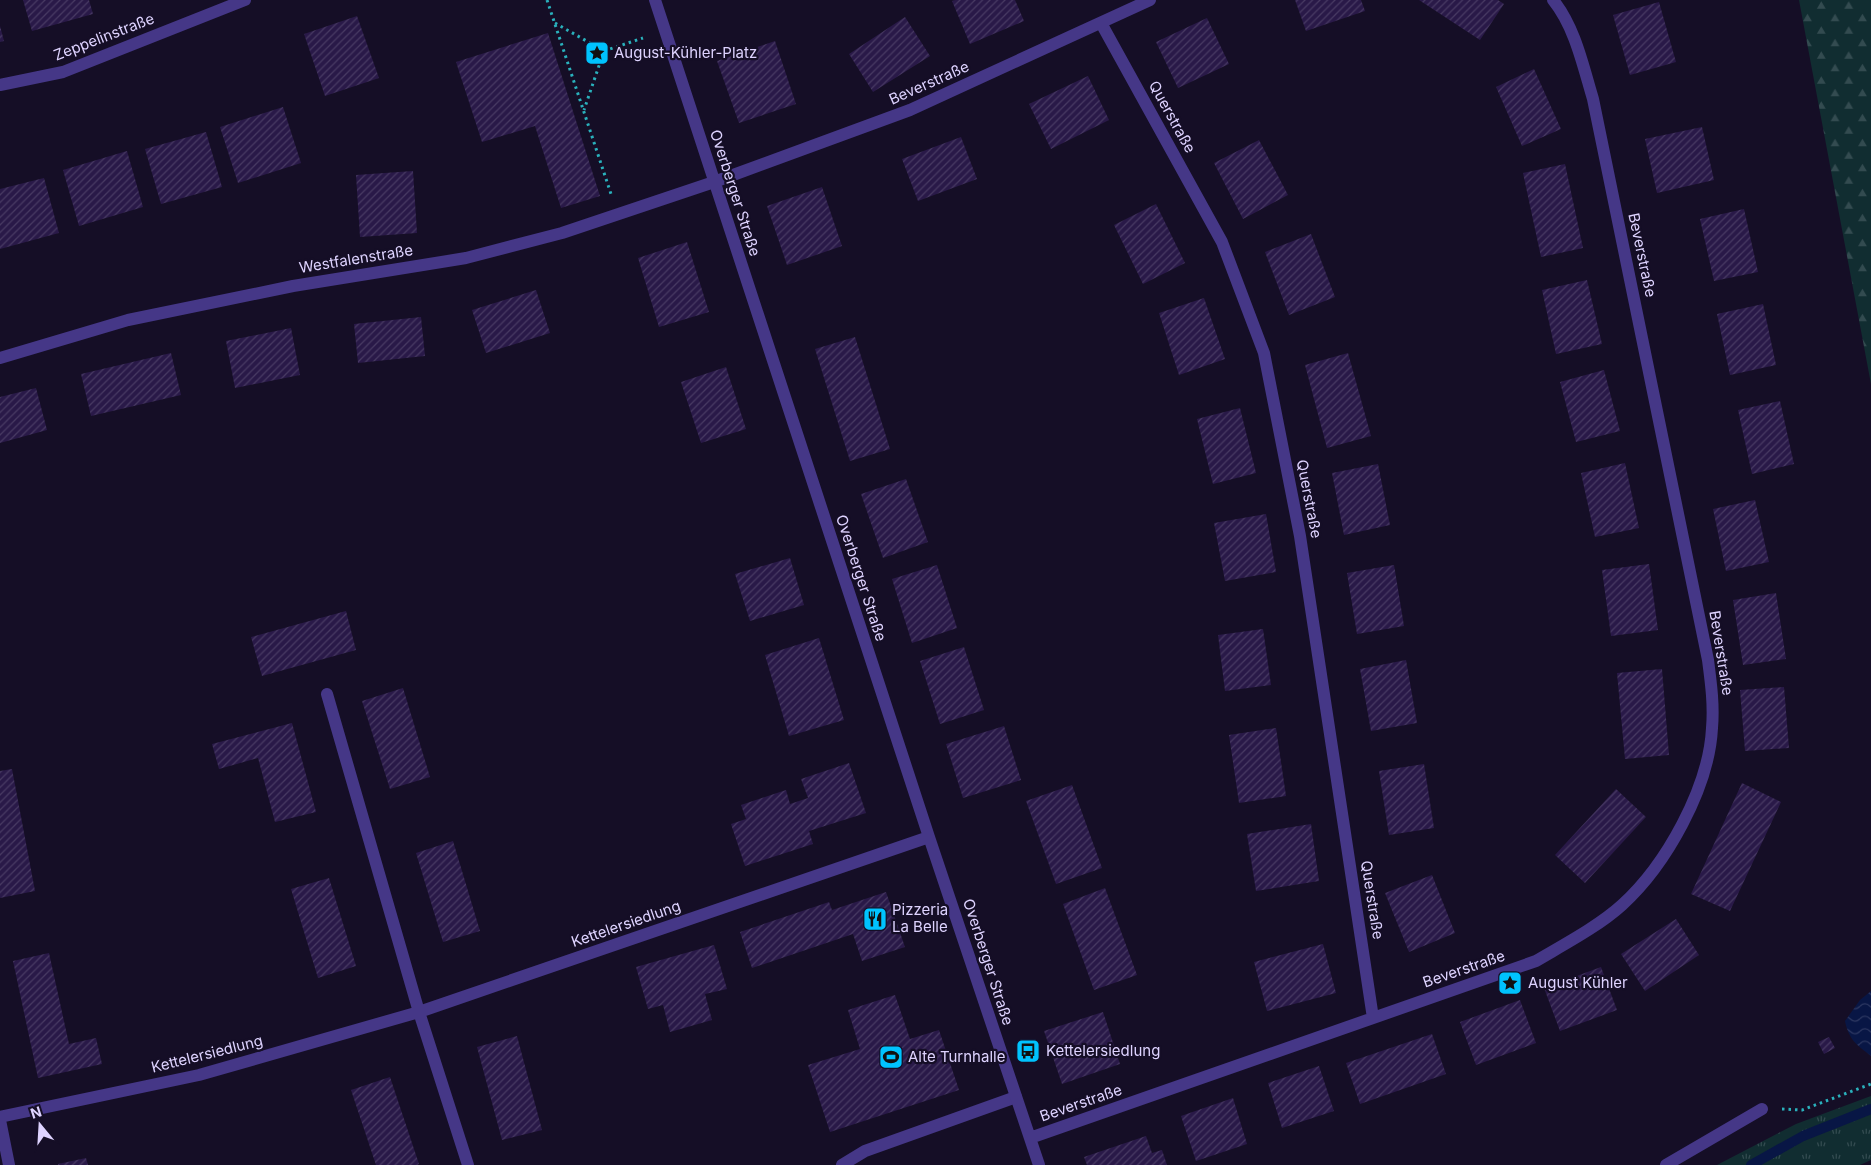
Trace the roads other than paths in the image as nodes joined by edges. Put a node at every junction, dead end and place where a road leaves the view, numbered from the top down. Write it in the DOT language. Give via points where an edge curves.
graph roads {
  1 [pos="245,0"];
  2 [pos="655,0"];
  3 [pos="1150,0"];
  4 [pos="1553,0"];
  5 [pos="1101,22"];
  6 [pos="0,85"];
  7 [pos="714,182"];
  8 [pos="0,358"];
  9 [pos="327,694"];
  10 [pos="929,837"];
  11 [pos="419,1012"];
  12 [pos="1374,1018"];
  13 [pos="1016,1097"];
  14 [pos="1762,1109"];
  15 [pos="0,1119"];
  16 [pos="1030,1138"];
  17 [pos="9,1165"];
  18 [pos="468,1165"];
  19 [pos="842,1165"];
  20 [pos="1039,1165"];
  21 [pos="1666,1165"];
  1 -- 6 [label="street, Zeppelinstraße" via="63,72"];
  2 -- 7 [label="street, Overberger Straße"];
  3 -- 5 [label="street, Beverstraße"];
  4 -- 12 [label="street, Beverstraße" via="1577,46 1593,99 1708,660 1712,730 1705,771 1686,819 1660,862 1622,905 1581,935 1536,961"];
  5 -- 7 [label="street, Beverstraße" via="910,110"];
  5 -- 12 [label="street, Querstraße" via="1222,242 1264,353 1300,536"];
  7 -- 8 [label="street, Westfalenstraße" via="562,233 466,258 293,286 128,320"];
  7 -- 10 [label="street, Overberger Straße"];
  9 -- 11 [label="street"];
  10 -- 11 [label="street, Kettelersiedlung"];
  10 -- 13 [label="street, Overberger Straße"];
  11 -- 15 [label="street, Kettelersiedlung" via="199,1075"];
  11 -- 18 [label="street"];
  12 -- 16 [label="street, Beverstraße"];
  13 -- 16 [label="street, Overberger Straße"];
  13 -- 19 [label="street" via="865,1151"];
  14 -- 21 [label="street"];
  15 -- 17 [label="street, Kettelersiedlung"];
  16 -- 20 [label="street, Overberger Straße"];
}
